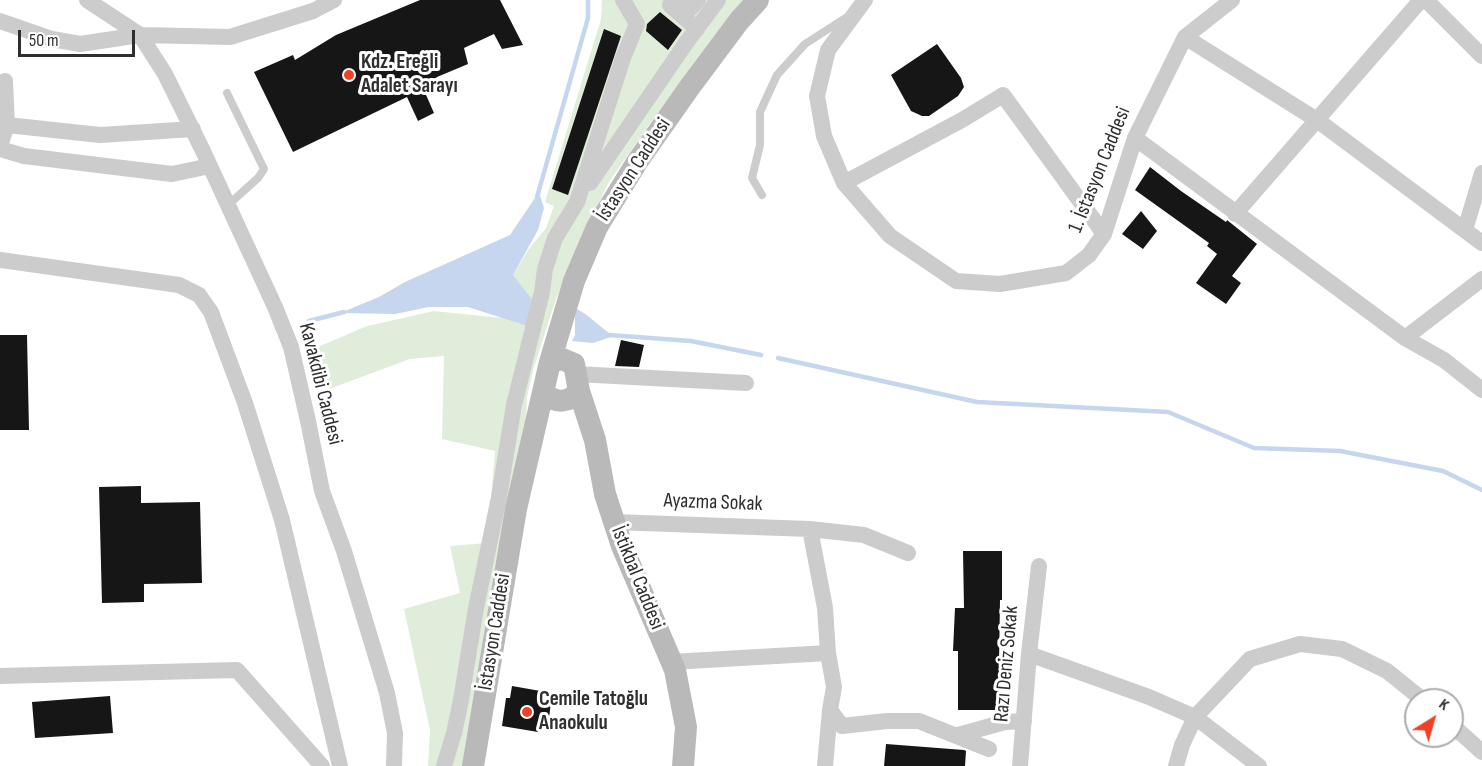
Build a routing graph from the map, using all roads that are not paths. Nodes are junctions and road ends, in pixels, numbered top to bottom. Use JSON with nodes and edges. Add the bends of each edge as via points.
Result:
{"nodes":[{"id":1,"x":89,"y":0,"type":"edge"},
{"id":2,"x":334,"y":0,"type":"edge"},
{"id":3,"x":623,"y":0,"type":"edge"},
{"id":4,"x":672,"y":0,"type":"edge"},
{"id":5,"x":678,"y":0,"type":"edge"},
{"id":6,"x":698,"y":0,"type":"edge"},
{"id":7,"x":718,"y":0,"type":"edge"},
{"id":8,"x":758,"y":0,"type":"edge"},
{"id":9,"x":1232,"y":0,"type":"edge"},
{"id":10,"x":1421,"y":0,"type":"edge"},
{"id":11,"x":1426,"y":0,"type":"edge"},
{"id":12,"x":863,"y":4,"type":"edge"},
{"id":13,"x":0,"y":21,"type":"edge"},
{"id":14,"x":697,"y":29,"type":"junction"},
{"id":15,"x":140,"y":35,"type":"junction"},
{"id":16,"x":1185,"y":37,"type":"junction"},
{"id":17,"x":1482,"y":56,"type":"edge"},
{"id":18,"x":6,"y":81,"type":"dead end"},
{"id":19,"x":227,"y":93,"type":"dead end"},
{"id":20,"x":1317,"y":120,"type":"junction"},
{"id":21,"x":7,"y":125,"type":"junction"},
{"id":22,"x":193,"y":129,"type":"junction"},
{"id":23,"x":1135,"y":138,"type":"junction"},
{"id":24,"x":0,"y":148,"type":"edge"},
{"id":25,"x":210,"y":166,"type":"junction"},
{"id":26,"x":1482,"y":173,"type":"edge"},
{"id":27,"x":844,"y":183,"type":"junction"},
{"id":28,"x":762,"y":195,"type":"dead end"},
{"id":29,"x":228,"y":205,"type":"junction"},
{"id":30,"x":572,"y":212,"type":"junction"},
{"id":31,"x":1235,"y":214,"type":"junction"},
{"id":32,"x":1465,"y":230,"type":"junction"},
{"id":33,"x":1104,"y":234,"type":"junction"},
{"id":34,"x":1482,"y":243,"type":"edge"},
{"id":35,"x":0,"y":260,"type":"edge"},
{"id":36,"x":1482,"y":279,"type":"edge"},
{"id":37,"x":562,"y":318,"type":"junction"},
{"id":38,"x":1405,"y":338,"type":"junction"},
{"id":39,"x":550,"y":362,"type":"junction"},
{"id":40,"x":577,"y":376,"type":"junction"},
{"id":41,"x":746,"y":383,"type":"dead end"},
{"id":42,"x":1482,"y":390,"type":"edge"},
{"id":43,"x":544,"y":393,"type":"junction"},
{"id":44,"x":614,"y":522,"type":"junction"},
{"id":45,"x":810,"y":529,"type":"junction"},
{"id":46,"x":908,"y":554,"type":"dead end"},
{"id":47,"x":1039,"y":566,"type":"dead end"},
{"id":48,"x":828,"y":653,"type":"junction"},
{"id":49,"x":1029,"y":654,"type":"junction"},
{"id":50,"x":671,"y":662,"type":"junction"},
{"id":51,"x":0,"y":676,"type":"edge"},
{"id":52,"x":1408,"y":688,"type":"edge"},
{"id":53,"x":830,"y":710,"type":"junction"},
{"id":54,"x":1195,"y":717,"type":"junction"},
{"id":55,"x":1024,"y":721,"type":"junction"},
{"id":56,"x":958,"y":735,"type":"junction"},
{"id":57,"x":1464,"y":736,"type":"edge"},
{"id":58,"x":989,"y":748,"type":"dead end"},
{"id":59,"x":1482,"y":752,"type":"edge"},
{"id":60,"x":322,"y":766,"type":"edge"},
{"id":61,"x":340,"y":766,"type":"edge"},
{"id":62,"x":394,"y":766,"type":"edge"},
{"id":63,"x":444,"y":766,"type":"edge"},
{"id":64,"x":473,"y":766,"type":"edge"},
{"id":65,"x":683,"y":766,"type":"edge"},
{"id":66,"x":825,"y":766,"type":"edge"},
{"id":67,"x":1020,"y":766,"type":"edge"},
{"id":68,"x":1176,"y":766,"type":"edge"},
{"id":69,"x":1259,"y":766,"type":"edge"}],
"edges":[{"from":1,"to":15,"type":"street"},
{"from":2,"to":15,"type":"street","via":[[314,11],[230,37]]},
{"from":3,"to":30,"type":"street","via":[[637,24]]},
{"from":4,"to":14,"type":"street","via":[[670,5]]},
{"from":5,"to":6,"type":"street","via":[[690,9]]},
{"from":7,"to":14,"type":"street"},
{"from":8,"to":37,"type":"main road","name":"İstasyon Caddesi","via":[[636,162],[597,227]]},
{"from":9,"to":16,"type":"street","name":"1. İstasyon Caddesi"},
{"from":10,"to":20,"type":"street"},
{"from":11,"to":17,"type":"street"},
{"from":12,"to":27,"type":"street","name":"1. İstasyon Caddesi","via":[[828,50],[817,96],[824,136]]},
{"from":12,"to":28,"type":"lane","via":[[805,44],[777,75],[760,112],[760,145],[752,178]]},
{"from":13,"to":15,"type":"street","via":[[80,44]]},
{"from":14,"to":30,"type":"street"},
{"from":15,"to":22,"type":"street","name":"Kavakdibi Caddesi"},
{"from":16,"to":20,"type":"street"},
{"from":16,"to":23,"type":"street","name":"1. İstasyon Caddesi"},
{"from":18,"to":21,"type":"street"},
{"from":19,"to":29,"type":"lane","via":[[264,169]]},
{"from":20,"to":31,"type":"street"},
{"from":20,"to":32,"type":"street"},
{"from":21,"to":22,"type":"street","via":[[100,135]]},
{"from":21,"to":24,"type":"street"},
{"from":22,"to":25,"type":"street","name":"Kavakdibi Caddesi"},
{"from":23,"to":31,"type":"street"},
{"from":23,"to":33,"type":"street","name":"1. İstasyon Caddesi"},
{"from":24,"to":25,"type":"street","via":[[24,156],[172,174]]},
{"from":25,"to":29,"type":"street","name":"Kavakdibi Caddesi"},
{"from":26,"to":32,"type":"street"},
{"from":27,"to":33,"type":"street","name":"1. İstasyon Caddesi","via":[[890,236],[956,281],[1000,284],[1066,273],[1089,255]]},
{"from":27,"to":33,"type":"street","via":[[1003,95]]},
{"from":29,"to":62,"type":"street","name":"Kavakdibi Caddesi","via":[[291,347],[322,490],[387,693],[395,733]]},
{"from":30,"to":63,"type":"street","via":[[555,238],[544,269],[543,292],[513,405],[459,711]]},
{"from":31,"to":38,"type":"street"},
{"from":32,"to":34,"type":"street"},
{"from":35,"to":61,"type":"street","via":[[180,285],[199,295],[211,312],[282,520]]},
{"from":36,"to":38,"type":"street"},
{"from":37,"to":39,"type":"main road","name":"İstasyon Caddesi"},
{"from":37,"to":40,"type":"main road","name":"İstikbal Caddesi"},
{"from":38,"to":42,"type":"street","via":[[1444,360]]},
{"from":39,"to":40,"type":"main road","via":[[562,359]]},
{"from":39,"to":43,"type":"main road","name":"İstasyon Caddesi"},
{"from":40,"to":41,"type":"street"},
{"from":40,"to":43,"type":"main road","via":[[569,400],[555,401]]},
{"from":40,"to":44,"type":"main road","name":"İstikbal Caddesi"},
{"from":43,"to":64,"type":"main road","name":"İstasyon Caddesi","via":[[516,509]]},
{"from":44,"to":45,"type":"street","name":"Ayazma Sokak"},
{"from":44,"to":50,"type":"main road","name":"İstikbal Caddesi"},
{"from":45,"to":46,"type":"street","name":"Ayazma Sokak","via":[[864,535]]},
{"from":45,"to":48,"type":"street","via":[[825,608]]},
{"from":47,"to":49,"type":"street","name":"Razı Deniz Sokak"},
{"from":48,"to":50,"type":"street"},
{"from":48,"to":53,"type":"street","via":[[834,687]]},
{"from":49,"to":54,"type":"street"},
{"from":49,"to":55,"type":"street","name":"Razı Deniz Sokak"},
{"from":50,"to":65,"type":"main road","name":"İstikbal Caddesi","via":[[686,727]]},
{"from":51,"to":60,"type":"street","via":[[237,670]]},
{"from":52,"to":54,"type":"street","via":[[1387,671],[1342,648],[1300,644],[1250,659]]},
{"from":53,"to":56,"type":"street","via":[[843,726],[919,721]]},
{"from":53,"to":66,"type":"street"},
{"from":54,"to":68,"type":"street"},
{"from":54,"to":69,"type":"street"},
{"from":55,"to":56,"type":"street"},
{"from":55,"to":67,"type":"street","name":"Razı Deniz Sokak"},
{"from":56,"to":58,"type":"street"},
{"from":57,"to":59,"type":"street"}]}
